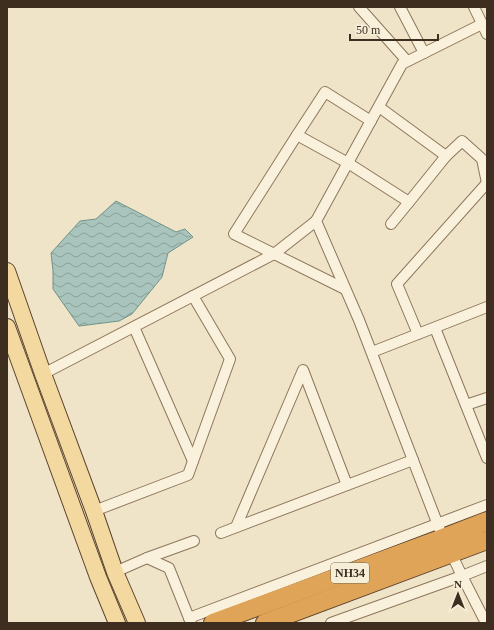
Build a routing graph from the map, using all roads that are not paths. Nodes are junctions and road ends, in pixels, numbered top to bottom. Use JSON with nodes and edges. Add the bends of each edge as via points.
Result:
{"nodes":[{"id":1,"x":359,"y":7,"type":"edge"},
{"id":2,"x":400,"y":7,"type":"edge"},
{"id":3,"x":474,"y":7,"type":"edge"},
{"id":4,"x":482,"y":24,"type":"junction"},
{"id":5,"x":487,"y":34,"type":"edge"},
{"id":6,"x":424,"y":53,"type":"junction"},
{"id":7,"x":407,"y":61,"type":"junction"},
{"id":8,"x":379,"y":107,"type":"junction"},
{"id":9,"x":371,"y":121,"type":"junction"},
{"id":10,"x":297,"y":136,"type":"junction"},
{"id":11,"x":446,"y":156,"type":"junction"},
{"id":12,"x":348,"y":163,"type":"junction"},
{"id":13,"x":487,"y":183,"type":"edge"},
{"id":14,"x":409,"y":202,"type":"junction"},
{"id":15,"x":316,"y":221,"type":"junction"},
{"id":16,"x":391,"y":224,"type":"dead end"},
{"id":17,"x":274,"y":254,"type":"junction"},
{"id":18,"x":7,"y":271,"type":"edge"},
{"id":19,"x":345,"y":289,"type":"junction"},
{"id":20,"x":193,"y":296,"type":"junction"},
{"id":21,"x":487,"y":307,"type":"edge"},
{"id":22,"x":7,"y":327,"type":"edge"},
{"id":23,"x":134,"y":327,"type":"junction"},
{"id":24,"x":435,"y":328,"type":"junction"},
{"id":25,"x":418,"y":334,"type":"junction"},
{"id":26,"x":372,"y":352,"type":"junction"},
{"id":27,"x":43,"y":374,"type":"junction"},
{"id":28,"x":487,"y":398,"type":"edge"},
{"id":29,"x":466,"y":405,"type":"junction"},
{"id":30,"x":487,"y":458,"type":"edge"},
{"id":31,"x":414,"y":460,"type":"junction"},
{"id":32,"x":193,"y":461,"type":"junction"},
{"id":33,"x":347,"y":485,"type":"junction"},
{"id":34,"x":487,"y":505,"type":"edge"},
{"id":35,"x":94,"y":511,"type":"junction"},
{"id":36,"x":487,"y":521,"type":"edge"},
{"id":37,"x":236,"y":527,"type":"junction"},
{"id":38,"x":221,"y":533,"type":"dead end"},
{"id":39,"x":444,"y":538,"type":"junction"},
{"id":40,"x":194,"y":540,"type":"dead end"},
{"id":41,"x":487,"y":540,"type":"edge"},
{"id":42,"x":147,"y":558,"type":"junction"},
{"id":43,"x":487,"y":566,"type":"edge"},
{"id":44,"x":115,"y":572,"type":"junction"},
{"id":45,"x":462,"y":576,"type":"junction"},
{"id":46,"x":190,"y":620,"type":"edge"},
{"id":47,"x":117,"y":623,"type":"edge"},
{"id":48,"x":137,"y":623,"type":"edge"},
{"id":49,"x":213,"y":623,"type":"edge"},
{"id":50,"x":265,"y":623,"type":"edge"},
{"id":51,"x":331,"y":623,"type":"edge"},
{"id":52,"x":486,"y":623,"type":"edge"}],
"edges":[{"from":1,"to":7,"type":"street"},
{"from":2,"to":6,"type":"street"},
{"from":3,"to":4,"type":"street"},
{"from":4,"to":5,"type":"street"},
{"from":4,"to":6,"type":"street"},
{"from":6,"to":7,"type":"street"},
{"from":7,"to":8,"type":"street","via":[[402,64]]},
{"from":8,"to":9,"type":"street"},
{"from":8,"to":11,"type":"street"},
{"from":9,"to":10,"type":"street","via":[[326,92]]},
{"from":9,"to":12,"type":"street"},
{"from":10,"to":12,"type":"street"},
{"from":10,"to":17,"type":"street","via":[[234,234]]},
{"from":11,"to":13,"type":"street","via":[[462,141],[482,159]]},
{"from":11,"to":14,"type":"street"},
{"from":12,"to":14,"type":"street"},
{"from":12,"to":15,"type":"street"},
{"from":13,"to":25,"type":"street","via":[[397,284]]},
{"from":14,"to":16,"type":"street"},
{"from":15,"to":17,"type":"street"},
{"from":15,"to":19,"type":"street"},
{"from":17,"to":19,"type":"street"},
{"from":17,"to":20,"type":"street"},
{"from":18,"to":27,"type":"main road"},
{"from":19,"to":26,"type":"street"},
{"from":20,"to":23,"type":"street"},
{"from":20,"to":32,"type":"street","via":[[230,359]]},
{"from":21,"to":24,"type":"street"},
{"from":22,"to":47,"type":"main road"},
{"from":23,"to":27,"type":"street"},
{"from":23,"to":32,"type":"street"},
{"from":24,"to":25,"type":"street"},
{"from":24,"to":29,"type":"street"},
{"from":25,"to":26,"type":"street"},
{"from":26,"to":31,"type":"street"},
{"from":27,"to":35,"type":"main road"},
{"from":28,"to":29,"type":"street"},
{"from":29,"to":30,"type":"street"},
{"from":31,"to":33,"type":"street"},
{"from":31,"to":39,"type":"street"},
{"from":32,"to":35,"type":"street","via":[[188,475]]},
{"from":33,"to":37,"type":"street"},
{"from":33,"to":37,"type":"street","via":[[302,370]]},
{"from":34,"to":39,"type":"street"},
{"from":35,"to":44,"type":"main road"},
{"from":36,"to":39,"type":"highway","number":"NH34"},
{"from":37,"to":38,"type":"street"},
{"from":39,"to":41,"type":"highway","number":"NH34"},
{"from":39,"to":45,"type":"street"},
{"from":39,"to":46,"type":"street"},
{"from":39,"to":49,"type":"highway","number":"NH34"},
{"from":39,"to":50,"type":"highway","number":"NH34"},
{"from":40,"to":42,"type":"street"},
{"from":42,"to":44,"type":"street"},
{"from":42,"to":46,"type":"street","via":[[169,568]]},
{"from":43,"to":45,"type":"street"},
{"from":44,"to":48,"type":"main road"},
{"from":45,"to":51,"type":"street"},
{"from":45,"to":52,"type":"street"}]}
